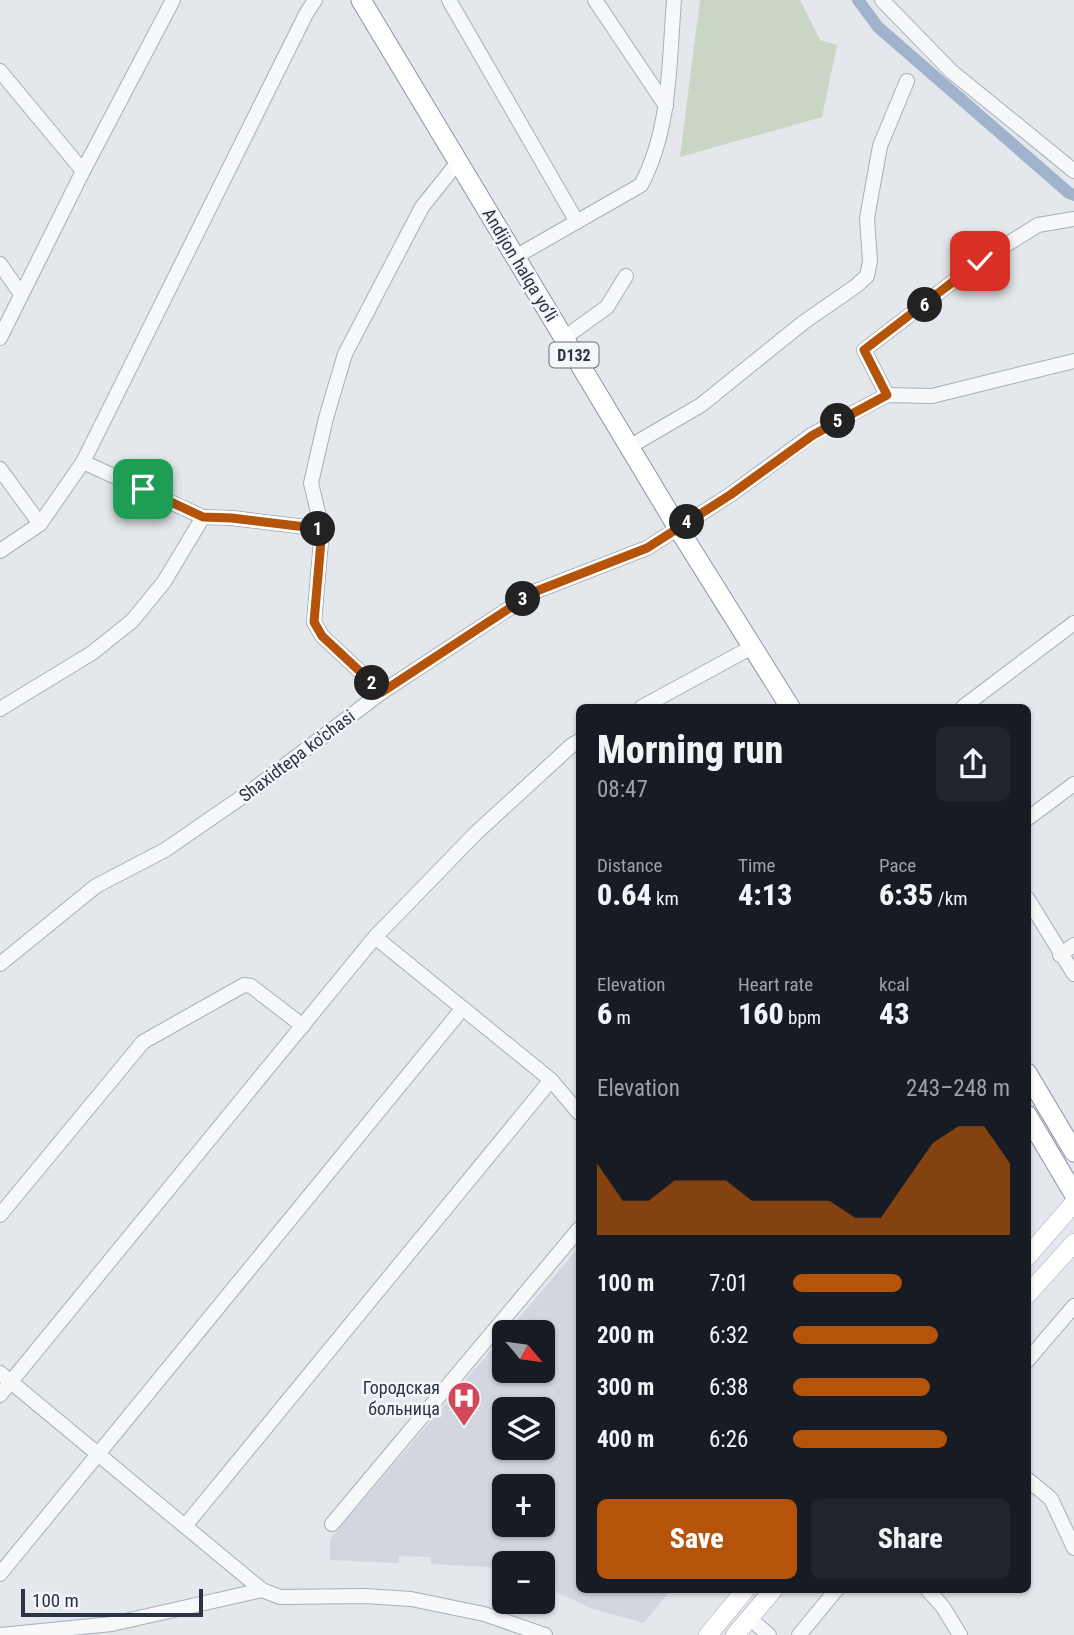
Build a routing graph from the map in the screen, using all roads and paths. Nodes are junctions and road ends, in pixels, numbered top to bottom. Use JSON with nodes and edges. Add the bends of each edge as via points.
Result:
{"nodes":[{"id":1,"x":173,"y":0,"type":"edge"},
{"id":2,"x":315,"y":0,"type":"edge"},
{"id":3,"x":361,"y":0,"type":"edge"},
{"id":4,"x":449,"y":0,"type":"edge"},
{"id":5,"x":594,"y":0,"type":"edge"},
{"id":6,"x":674,"y":0,"type":"edge"},
{"id":7,"x":881,"y":0,"type":"edge"},
{"id":8,"x":0,"y":71,"type":"edge"},
{"id":9,"x":906,"y":81,"type":"dead end"},
{"id":10,"x":666,"y":106,"type":"junction"},
{"id":11,"x":458,"y":162,"type":"junction"},
{"id":12,"x":83,"y":171,"type":"junction"},
{"id":13,"x":1074,"y":171,"type":"edge"},
{"id":14,"x":1074,"y":219,"type":"edge"},
{"id":15,"x":577,"y":222,"type":"junction"},
{"id":16,"x":515,"y":257,"type":"junction"},
{"id":17,"x":0,"y":264,"type":"edge"},
{"id":18,"x":626,"y":276,"type":"dead end"},
{"id":19,"x":21,"y":294,"type":"junction"},
{"id":20,"x":0,"y":338,"type":"edge"},
{"id":21,"x":564,"y":338,"type":"junction"},
{"id":22,"x":1074,"y":361,"type":"edge"},
{"id":23,"x":887,"y":395,"type":"junction"},
{"id":24,"x":629,"y":447,"type":"junction"},
{"id":25,"x":83,"y":462,"type":"junction"},
{"id":26,"x":0,"y":469,"type":"edge"},
{"id":27,"x":203,"y":517,"type":"junction"},
{"id":28,"x":40,"y":524,"type":"junction"},
{"id":29,"x":678,"y":528,"type":"junction"},
{"id":30,"x":322,"y":529,"type":"junction"},
{"id":31,"x":0,"y":551,"type":"edge"},
{"id":32,"x":1074,"y":623,"type":"edge"},
{"id":33,"x":752,"y":647,"type":"junction"},
{"id":34,"x":382,"y":692,"type":"junction"},
{"id":35,"x":648,"y":704,"type":"edge"},
{"id":36,"x":788,"y":704,"type":"edge"},
{"id":37,"x":967,"y":704,"type":"edge"},
{"id":38,"x":0,"y":709,"type":"edge"},
{"id":39,"x":576,"y":743,"type":"edge"},
{"id":40,"x":1074,"y":784,"type":"edge"},
{"id":41,"x":1031,"y":816,"type":"edge"},
{"id":42,"x":1031,"y":905,"type":"edge"},
{"id":43,"x":375,"y":937,"type":"junction"},
{"id":44,"x":1074,"y":945,"type":"edge"},
{"id":45,"x":1060,"y":955,"type":"junction"},
{"id":46,"x":0,"y":964,"type":"edge"},
{"id":47,"x":1074,"y":974,"type":"edge"},
{"id":48,"x":463,"y":1007,"type":"junction"},
{"id":49,"x":303,"y":1027,"type":"junction"},
{"id":50,"x":551,"y":1080,"type":"junction"},
{"id":51,"x":1031,"y":1080,"type":"edge"},
{"id":52,"x":576,"y":1109,"type":"edge"},
{"id":53,"x":1031,"y":1122,"type":"edge"},
{"id":54,"x":1074,"y":1152,"type":"edge"},
{"id":55,"x":1074,"y":1194,"type":"edge"},
{"id":56,"x":1074,"y":1203,"type":"edge"},
{"id":57,"x":0,"y":1215,"type":"edge"},
{"id":58,"x":576,"y":1233,"type":"edge"},
{"id":59,"x":1074,"y":1243,"type":"edge"},
{"id":60,"x":1031,"y":1252,"type":"edge"},
{"id":61,"x":1031,"y":1291,"type":"edge"},
{"id":62,"x":1074,"y":1306,"type":"edge"},
{"id":63,"x":1031,"y":1356,"type":"edge"},
{"id":64,"x":6,"y":1377,"type":"edge"},
{"id":65,"x":0,"y":1395,"type":"edge"},
{"id":66,"x":98,"y":1454,"type":"junction"},
{"id":67,"x":1031,"y":1482,"type":"edge"},
{"id":68,"x":332,"y":1524,"type":"dead end"},
{"id":69,"x":185,"y":1526,"type":"junction"},
{"id":70,"x":1074,"y":1548,"type":"edge"},
{"id":71,"x":0,"y":1574,"type":"edge"},
{"id":72,"x":262,"y":1590,"type":"junction"},
{"id":73,"x":743,"y":1593,"type":"edge"},
{"id":74,"x":771,"y":1593,"type":"edge"},
{"id":75,"x":834,"y":1593,"type":"edge"},
{"id":76,"x":931,"y":1593,"type":"edge"},
{"id":77,"x":749,"y":1618,"type":"junction"},
{"id":78,"x":0,"y":1635,"type":"edge"},
{"id":79,"x":545,"y":1635,"type":"edge"},
{"id":80,"x":708,"y":1635,"type":"edge"},
{"id":81,"x":735,"y":1635,"type":"edge"},
{"id":82,"x":769,"y":1635,"type":"edge"},
{"id":83,"x":799,"y":1635,"type":"edge"},
{"id":84,"x":960,"y":1635,"type":"edge"}],
"edges":[{"from":1,"to":12,"type":"street"},
{"from":2,"to":25,"type":"street"},
{"from":3,"to":11,"type":"highway","name":"Andijon halqa yo‘li","number":"D132"},
{"from":4,"to":15,"type":"street"},
{"from":5,"to":10,"type":"street"},
{"from":6,"to":10,"type":"street"},
{"from":7,"to":13,"type":"street","via":[[951,71]]},
{"from":8,"to":12,"type":"street"},
{"from":9,"to":24,"type":"street","via":[[880,146],[867,218],[867,276],[701,404]]},
{"from":10,"to":15,"type":"street","via":[[641,185]]},
{"from":11,"to":16,"type":"highway","name":"Andijon halqa yo‘li","number":"D132"},
{"from":11,"to":30,"type":"street","via":[[422,207],[345,354],[311,483]]},
{"from":12,"to":19,"type":"street"},
{"from":14,"to":23,"type":"street","via":[[1038,225],[991,254],[864,350]]},
{"from":15,"to":16,"type":"street"},
{"from":16,"to":21,"type":"highway","name":"Andijon halqa yo‘li","number":"D132"},
{"from":17,"to":19,"type":"street"},
{"from":18,"to":21,"type":"street","via":[[607,307]]},
{"from":19,"to":20,"type":"street"},
{"from":21,"to":24,"type":"highway","name":"Andijon halqa yo‘li","number":"D132"},
{"from":22,"to":23,"type":"street","via":[[932,396]]},
{"from":23,"to":29,"type":"street","name":"Shaxidtepa ko'chasi","via":[[813,435]]},
{"from":24,"to":29,"type":"highway","name":"Andijon halqa yo‘li","number":"D132"},
{"from":25,"to":27,"type":"street"},
{"from":25,"to":28,"type":"street"},
{"from":26,"to":28,"type":"street"},
{"from":27,"to":30,"type":"street"},
{"from":27,"to":38,"type":"street","via":[[164,582],[132,621],[92,653]]},
{"from":28,"to":31,"type":"street"},
{"from":29,"to":33,"type":"highway","name":"Andijon halqa yo‘li","number":"D132"},
{"from":29,"to":34,"type":"street","name":"Shaxidtepa ko'chasi","via":[[647,548],[534,592]]},
{"from":30,"to":34,"type":"street","via":[[314,622],[322,636]]},
{"from":32,"to":37,"type":"street"},
{"from":33,"to":35,"type":"street"},
{"from":33,"to":36,"type":"highway","name":"Andijon halqa yo‘li","number":"D132"},
{"from":34,"to":46,"type":"street","name":"Shaxidtepa ko'chasi","via":[[165,850],[96,886]]},
{"from":39,"to":43,"type":"street","via":[[476,833]]},
{"from":40,"to":41,"type":"street"},
{"from":42,"to":45,"type":"street"},
{"from":43,"to":48,"type":"street"},
{"from":43,"to":49,"type":"street"},
{"from":44,"to":45,"type":"street"},
{"from":45,"to":47,"type":"street"},
{"from":48,"to":50,"type":"street"},
{"from":48,"to":66,"type":"street"},
{"from":49,"to":57,"type":"street","via":[[244,985],[143,1042]]},
{"from":49,"to":64,"type":"street"},
{"from":50,"to":52,"type":"street"},
{"from":50,"to":69,"type":"street"},
{"from":51,"to":54,"type":"highway"},
{"from":53,"to":55,"type":"highway"},
{"from":56,"to":60,"type":"main road"},
{"from":58,"to":68,"type":"street"},
{"from":59,"to":61,"type":"main road"},
{"from":62,"to":63,"type":"street"},
{"from":64,"to":65,"type":"street"},
{"from":64,"to":66,"type":"street"},
{"from":66,"to":69,"type":"street"},
{"from":66,"to":71,"type":"street"},
{"from":67,"to":70,"type":"street","via":[[1051,1500]]},
{"from":69,"to":72,"type":"street"},
{"from":72,"to":78,"type":"street","via":[[111,1624]]},
{"from":72,"to":79,"type":"street","via":[[280,1597],[411,1599],[484,1614]]},
{"from":73,"to":80,"type":"main road"},
{"from":74,"to":77,"type":"main road"},
{"from":75,"to":83,"type":"street"},
{"from":76,"to":84,"type":"street"},
{"from":77,"to":81,"type":"main road"},
{"from":77,"to":82,"type":"street"}]}
